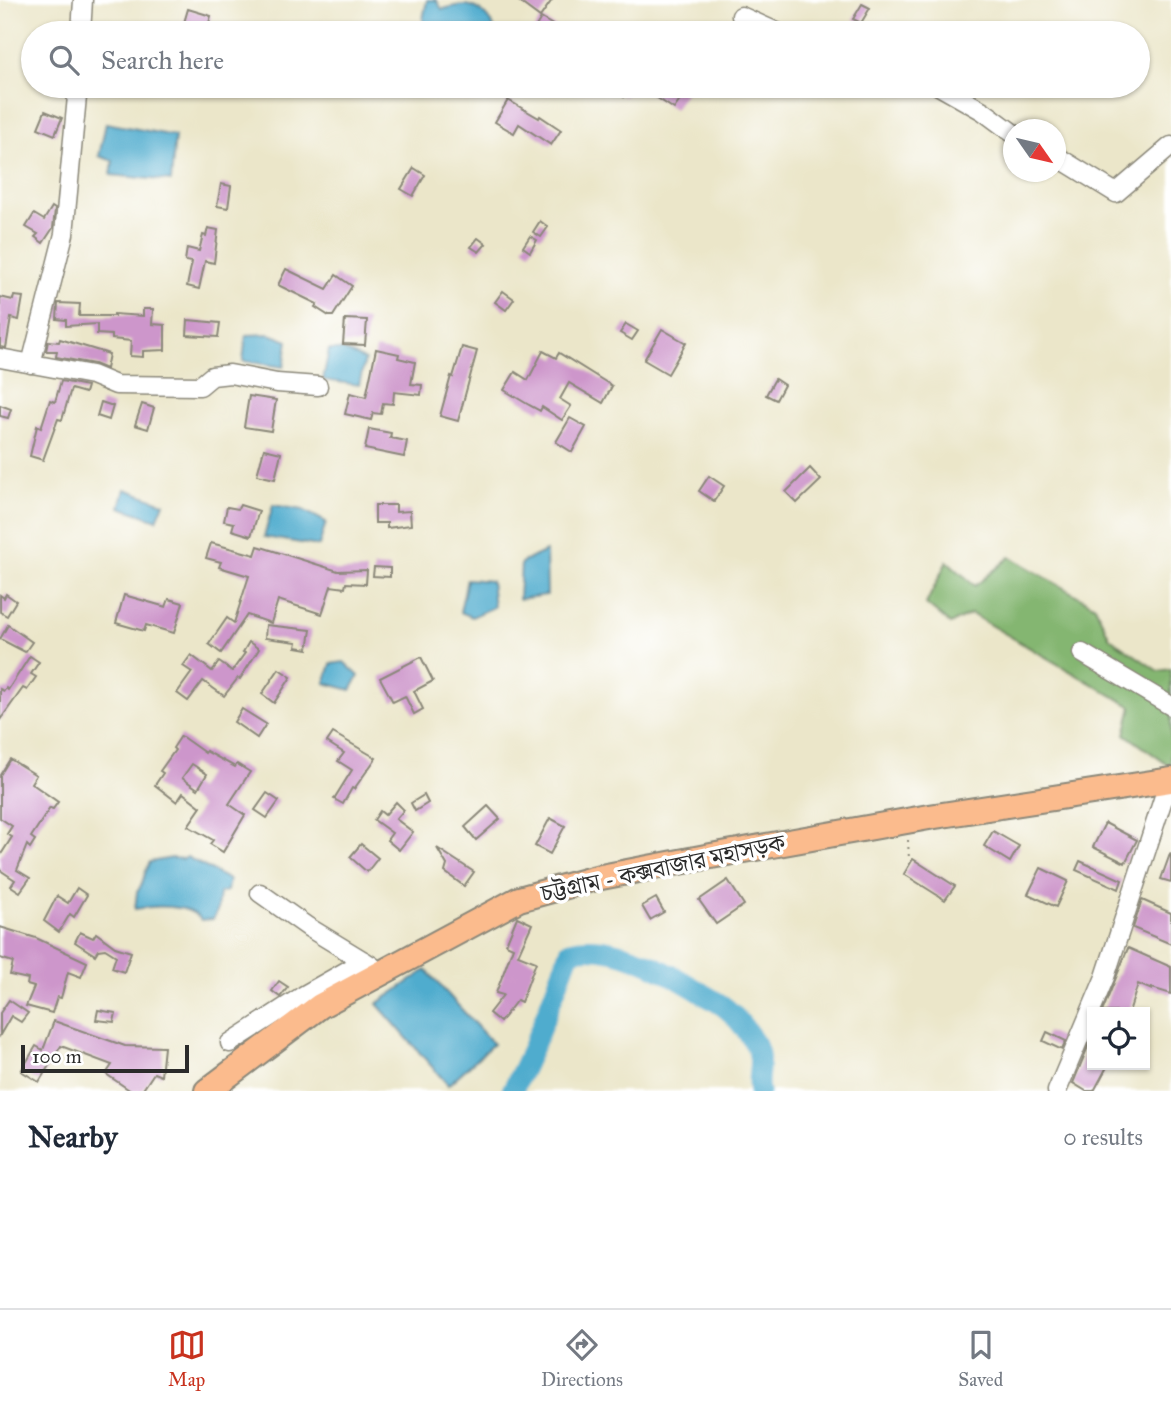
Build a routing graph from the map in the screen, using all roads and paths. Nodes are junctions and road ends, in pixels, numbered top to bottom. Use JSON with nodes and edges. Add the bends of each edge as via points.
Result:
{"nodes":[{"id":1,"x":83,"y":0,"type":"edge"},
{"id":2,"x":741,"y":16,"type":"dead end"},
{"id":3,"x":82,"y":21,"type":"edge"},
{"id":4,"x":752,"y":21,"type":"edge"},
{"id":5,"x":77,"y":98,"type":"edge"},
{"id":6,"x":960,"y":98,"type":"edge"},
{"id":7,"x":1003,"y":126,"type":"edge"},
{"id":8,"x":1171,"y":146,"type":"edge"},
{"id":9,"x":1066,"y":163,"type":"edge"},
{"id":10,"x":0,"y":358,"type":"edge"},
{"id":11,"x":31,"y":364,"type":"junction"},
{"id":12,"x":318,"y":386,"type":"dead end"},
{"id":13,"x":1083,"y":653,"type":"dead end"},
{"id":14,"x":1171,"y":706,"type":"edge"},
{"id":15,"x":1170,"y":780,"type":"edge"},
{"id":16,"x":907,"y":821,"type":"junction"},
{"id":17,"x":909,"y":860,"type":"dead end"},
{"id":18,"x":260,"y":893,"type":"dead end"},
{"id":19,"x":374,"y":967,"type":"junction"},
{"id":20,"x":230,"y":1043,"type":"dead end"},
{"id":21,"x":207,"y":1091,"type":"edge"},
{"id":22,"x":1057,"y":1091,"type":"edge"}],
"edges":[{"from":1,"to":3,"type":"street"},
{"from":2,"to":4,"type":"street"},
{"from":5,"to":11,"type":"street","via":[[64,234]]},
{"from":6,"to":7,"type":"street"},
{"from":8,"to":9,"type":"street","via":[[1116,193]]},
{"from":10,"to":11,"type":"street"},
{"from":11,"to":12,"type":"street","via":[[92,375],[116,386],[200,386],[212,376],[230,374]]},
{"from":13,"to":14,"type":"street"},
{"from":15,"to":16,"type":"highway","name":"চট্টগ্রাম - কক্সবাজার মহাসড়ক"},
{"from":15,"to":22,"type":"street","via":[[1105,977]]},
{"from":16,"to":17,"type":"path"},
{"from":16,"to":19,"type":"highway","name":"চট্টগ্রাম - কক্সবাজার মহাসড়ক","via":[[596,877],[519,899]]},
{"from":18,"to":19,"type":"street"},
{"from":19,"to":20,"type":"street","via":[[304,995]]},
{"from":19,"to":21,"type":"highway","name":"চট্টগ্রাম - কক্সবাজার মহাসড়ক"}]}
